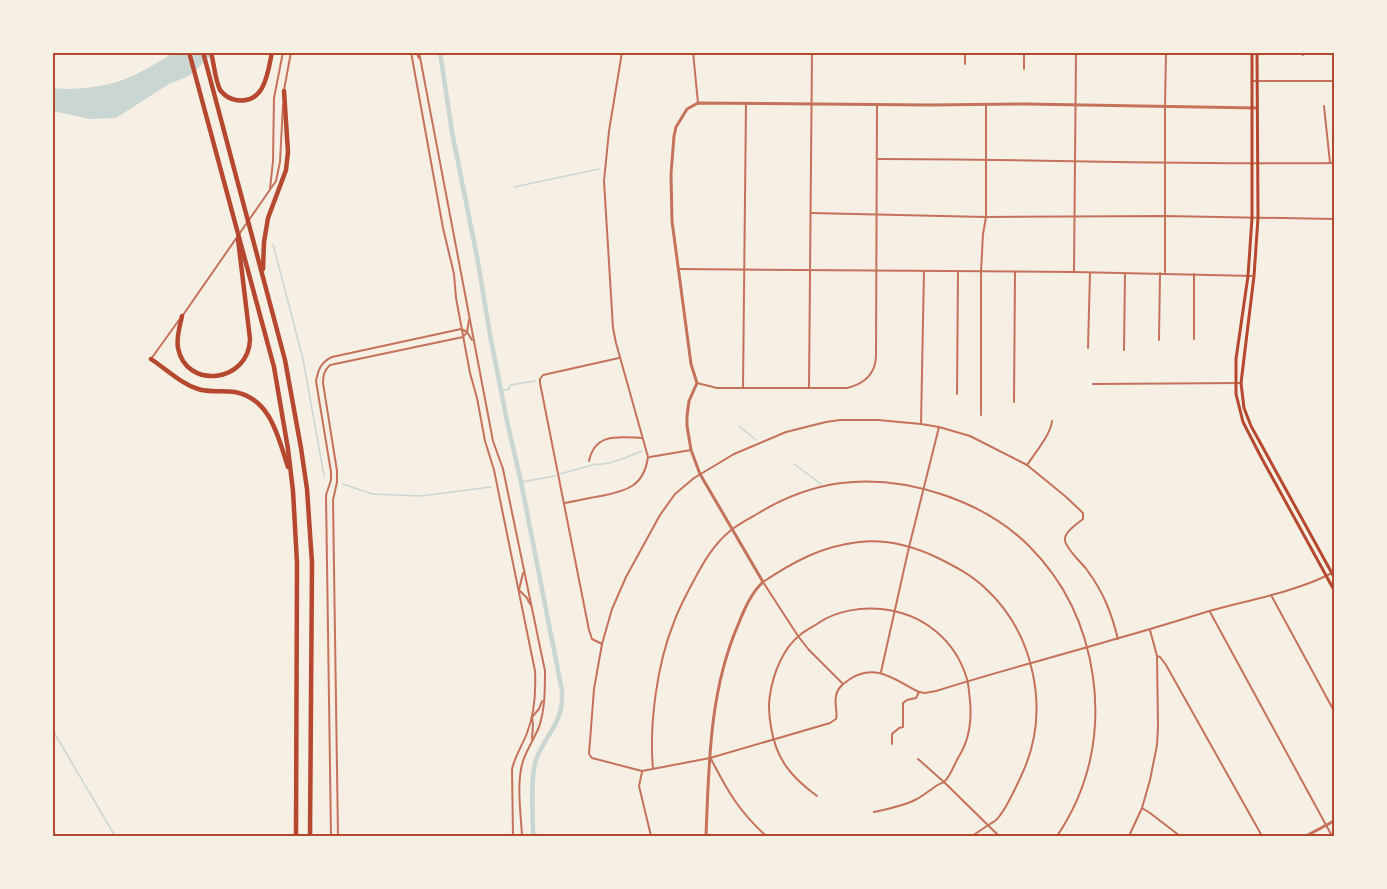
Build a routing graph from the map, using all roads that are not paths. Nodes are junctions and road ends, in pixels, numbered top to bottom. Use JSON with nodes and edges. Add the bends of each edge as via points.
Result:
{"nodes":[{"id":1,"x":189,"y":52,"type":"edge"},
{"id":2,"x":203,"y":52,"type":"edge"},
{"id":3,"x":211,"y":52,"type":"edge"},
{"id":4,"x":272,"y":52,"type":"edge"},
{"id":5,"x":283,"y":52,"type":"edge"},
{"id":6,"x":291,"y":52,"type":"edge"},
{"id":7,"x":411,"y":52,"type":"edge"},
{"id":8,"x":417,"y":52,"type":"edge"},
{"id":9,"x":622,"y":52,"type":"edge"},
{"id":10,"x":693,"y":52,"type":"edge"},
{"id":11,"x":812,"y":52,"type":"edge"},
{"id":12,"x":965,"y":52,"type":"edge"},
{"id":13,"x":1024,"y":52,"type":"edge"},
{"id":14,"x":1076,"y":52,"type":"edge"},
{"id":15,"x":1166,"y":52,"type":"edge"},
{"id":16,"x":1252,"y":52,"type":"edge"},
{"id":17,"x":1257,"y":52,"type":"edge"},
{"id":18,"x":965,"y":63,"type":"dead end"},
{"id":19,"x":1024,"y":69,"type":"dead end"},
{"id":20,"x":1252,"y":81,"type":"junction"},
{"id":21,"x":1258,"y":81,"type":"junction"},
{"id":22,"x":1335,"y":81,"type":"edge"},
{"id":23,"x":284,"y":91,"type":"junction"},
{"id":24,"x":698,"y":103,"type":"junction"},
{"id":25,"x":746,"y":104,"type":"junction"},
{"id":26,"x":811,"y":104,"type":"junction"},
{"id":27,"x":986,"y":104,"type":"junction"},
{"id":28,"x":877,"y":105,"type":"junction"},
{"id":29,"x":1075,"y":105,"type":"junction"},
{"id":30,"x":1165,"y":106,"type":"junction"},
{"id":31,"x":1324,"y":106,"type":"dead end"},
{"id":32,"x":1252,"y":108,"type":"junction"},
{"id":33,"x":1257,"y":108,"type":"junction"},
{"id":34,"x":877,"y":159,"type":"junction"},
{"id":35,"x":986,"y":159,"type":"junction"},
{"id":36,"x":1074,"y":161,"type":"junction"},
{"id":37,"x":1165,"y":162,"type":"junction"},
{"id":38,"x":1332,"y":163,"type":"edge"},
{"id":39,"x":1251,"y":164,"type":"junction"},
{"id":40,"x":1257,"y":164,"type":"junction"},
{"id":41,"x":269,"y":191,"type":"junction"},
{"id":42,"x":811,"y":213,"type":"junction"},
{"id":43,"x":876,"y":214,"type":"junction"},
{"id":44,"x":1165,"y":216,"type":"junction"},
{"id":45,"x":986,"y":217,"type":"junction"},
{"id":46,"x":1074,"y":217,"type":"junction"},
{"id":47,"x":1252,"y":218,"type":"junction"},
{"id":48,"x":1258,"y":219,"type":"junction"},
{"id":49,"x":1335,"y":219,"type":"edge"},
{"id":50,"x":235,"y":221,"type":"junction"},
{"id":51,"x":678,"y":269,"type":"junction"},
{"id":52,"x":744,"y":270,"type":"junction"},
{"id":53,"x":810,"y":270,"type":"junction"},
{"id":54,"x":875,"y":271,"type":"junction"},
{"id":55,"x":924,"y":271,"type":"junction"},
{"id":56,"x":958,"y":272,"type":"junction"},
{"id":57,"x":981,"y":272,"type":"junction"},
{"id":58,"x":1015,"y":272,"type":"junction"},
{"id":59,"x":1074,"y":272,"type":"junction"},
{"id":60,"x":1090,"y":273,"type":"junction"},
{"id":61,"x":1125,"y":273,"type":"junction"},
{"id":62,"x":1160,"y":273,"type":"junction"},
{"id":63,"x":1165,"y":273,"type":"junction"},
{"id":64,"x":1194,"y":274,"type":"junction"},
{"id":65,"x":1248,"y":276,"type":"junction"},
{"id":66,"x":1254,"y":276,"type":"junction"},
{"id":67,"x":264,"y":278,"type":"junction"},
{"id":68,"x":182,"y":316,"type":"junction"},
{"id":69,"x":469,"y":316,"type":"junction"},
{"id":70,"x":461,"y":329,"type":"junction"},
{"id":71,"x":467,"y":332,"type":"junction"},
{"id":72,"x":463,"y":337,"type":"junction"},
{"id":73,"x":1194,"y":339,"type":"dead end"},
{"id":74,"x":1159,"y":340,"type":"dead end"},
{"id":75,"x":475,"y":346,"type":"junction"},
{"id":76,"x":1089,"y":348,"type":"dead end"},
{"id":77,"x":1124,"y":350,"type":"dead end"},
{"id":78,"x":619,"y":358,"type":"junction"},
{"id":79,"x":151,"y":359,"type":"joint"},
{"id":80,"x":697,"y":382,"type":"junction"},
{"id":81,"x":1235,"y":383,"type":"junction"},
{"id":82,"x":1241,"y":383,"type":"junction"},
{"id":83,"x":1093,"y":384,"type":"dead end"},
{"id":84,"x":743,"y":388,"type":"junction"},
{"id":85,"x":809,"y":388,"type":"junction"},
{"id":86,"x":957,"y":394,"type":"dead end"},
{"id":87,"x":1014,"y":402,"type":"dead end"},
{"id":88,"x":981,"y":415,"type":"dead end"},
{"id":89,"x":1052,"y":421,"type":"dead end"},
{"id":90,"x":921,"y":424,"type":"junction"},
{"id":91,"x":939,"y":427,"type":"junction"},
{"id":92,"x":642,"y":438,"type":"junction"},
{"id":93,"x":691,"y":450,"type":"junction"},
{"id":94,"x":648,"y":457,"type":"junction"},
{"id":95,"x":589,"y":461,"type":"dead end"},
{"id":96,"x":1027,"y":465,"type":"junction"},
{"id":97,"x":700,"y":474,"type":"junction"},
{"id":98,"x":291,"y":478,"type":"junction"},
{"id":99,"x":924,"y":489,"type":"junction"},
{"id":100,"x":564,"y":503,"type":"junction"},
{"id":101,"x":732,"y":529,"type":"junction"},
{"id":102,"x":909,"y":547,"type":"junction"},
{"id":103,"x":523,"y":568,"type":"junction"},
{"id":104,"x":1332,"y":573,"type":"junction"},
{"id":105,"x":1326,"y":576,"type":"junction"},
{"id":106,"x":1335,"y":577,"type":"edge"},
{"id":107,"x":763,"y":582,"type":"junction"},
{"id":108,"x":519,"y":590,"type":"junction"},
{"id":109,"x":1335,"y":590,"type":"edge"},
{"id":110,"x":1271,"y":595,"type":"junction"},
{"id":111,"x":532,"y":609,"type":"junction"},
{"id":112,"x":896,"y":610,"type":"junction"},
{"id":113,"x":1210,"y":611,"type":"junction"},
{"id":114,"x":1150,"y":630,"type":"junction"},
{"id":115,"x":798,"y":636,"type":"junction"},
{"id":116,"x":1118,"y":639,"type":"junction"},
{"id":117,"x":602,"y":644,"type":"junction"},
{"id":118,"x":1088,"y":647,"type":"junction"},
{"id":119,"x":1157,"y":656,"type":"junction"},
{"id":120,"x":1031,"y":662,"type":"junction"},
{"id":121,"x":881,"y":672,"type":"junction"},
{"id":122,"x":968,"y":681,"type":"junction"},
{"id":123,"x":843,"y":683,"type":"junction"},
{"id":124,"x":919,"y":692,"type":"junction"},
{"id":125,"x":544,"y":695,"type":"junction"},
{"id":126,"x":1335,"y":711,"type":"edge"},
{"id":127,"x":532,"y":717,"type":"junction"},
{"id":128,"x":773,"y":740,"type":"junction"},
{"id":129,"x":892,"y":744,"type":"dead end"},
{"id":130,"x":530,"y":746,"type":"junction"},
{"id":131,"x":710,"y":758,"type":"junction"},
{"id":132,"x":918,"y":759,"type":"dead end"},
{"id":133,"x":653,"y":769,"type":"junction"},
{"id":134,"x":642,"y":771,"type":"junction"},
{"id":135,"x":944,"y":782,"type":"junction"},
{"id":136,"x":817,"y":796,"type":"dead end"},
{"id":137,"x":1142,"y":808,"type":"junction"},
{"id":138,"x":874,"y":812,"type":"dead end"},
{"id":139,"x":1335,"y":821,"type":"edge"},
{"id":140,"x":988,"y":825,"type":"junction"},
{"id":141,"x":1326,"y":826,"type":"junction"},
{"id":142,"x":995,"y":835,"type":"edge"},
{"id":143,"x":296,"y":837,"type":"edge"},
{"id":144,"x":310,"y":837,"type":"edge"},
{"id":145,"x":331,"y":837,"type":"edge"},
{"id":146,"x":338,"y":837,"type":"edge"},
{"id":147,"x":514,"y":837,"type":"edge"},
{"id":148,"x":522,"y":837,"type":"edge"},
{"id":149,"x":651,"y":837,"type":"edge"},
{"id":150,"x":706,"y":837,"type":"edge"},
{"id":151,"x":766,"y":837,"type":"edge"},
{"id":152,"x":972,"y":837,"type":"edge"},
{"id":153,"x":999,"y":837,"type":"edge"},
{"id":154,"x":1057,"y":837,"type":"edge"},
{"id":155,"x":1129,"y":837,"type":"edge"},
{"id":156,"x":1180,"y":837,"type":"edge"},
{"id":157,"x":1262,"y":837,"type":"edge"},
{"id":158,"x":1306,"y":837,"type":"edge"},
{"id":159,"x":1332,"y":837,"type":"edge"}],
"edges":[{"from":1,"to":50,"type":"highway"},
{"from":2,"to":67,"type":"highway"},
{"from":3,"to":4,"type":"highway","via":[[219,87],[236,100],[257,94],[264,85]]},
{"from":5,"to":41,"type":"street","via":[[274,98]]},
{"from":6,"to":23,"type":"street"},
{"from":7,"to":70,"type":"street"},
{"from":8,"to":69,"type":"street"},
{"from":9,"to":78,"type":"street","via":[[604,180],[613,328]]},
{"from":10,"to":24,"type":"street"},
{"from":11,"to":26,"type":"street"},
{"from":12,"to":18,"type":"street"},
{"from":13,"to":19,"type":"street"},
{"from":14,"to":29,"type":"street"},
{"from":15,"to":30,"type":"street"},
{"from":16,"to":20,"type":"main road"},
{"from":17,"to":21,"type":"main road"},
{"from":20,"to":21,"type":"street"},
{"from":20,"to":32,"type":"main road"},
{"from":21,"to":22,"type":"street"},
{"from":21,"to":33,"type":"main road"},
{"from":23,"to":41,"type":"street","via":[[279,171]]},
{"from":23,"to":67,"type":"highway","via":[[288,152],[266,230]]},
{"from":24,"to":25,"type":"street"},
{"from":24,"to":51,"type":"street","via":[[680,118],[674,136],[670,195]]},
{"from":25,"to":26,"type":"street"},
{"from":25,"to":52,"type":"street"},
{"from":26,"to":28,"type":"street"},
{"from":26,"to":42,"type":"street"},
{"from":27,"to":28,"type":"street"},
{"from":27,"to":29,"type":"street"},
{"from":27,"to":35,"type":"street"},
{"from":28,"to":34,"type":"street"},
{"from":29,"to":30,"type":"street"},
{"from":29,"to":36,"type":"street"},
{"from":30,"to":32,"type":"street"},
{"from":30,"to":37,"type":"street"},
{"from":31,"to":38,"type":"street"},
{"from":32,"to":33,"type":"street"},
{"from":32,"to":39,"type":"main road"},
{"from":33,"to":40,"type":"main road"},
{"from":34,"to":35,"type":"street"},
{"from":34,"to":43,"type":"street"},
{"from":35,"to":36,"type":"street"},
{"from":35,"to":45,"type":"street"},
{"from":36,"to":37,"type":"street"},
{"from":36,"to":46,"type":"street"},
{"from":37,"to":39,"type":"street"},
{"from":37,"to":44,"type":"street"},
{"from":38,"to":40,"type":"street"},
{"from":39,"to":40,"type":"street"},
{"from":39,"to":47,"type":"main road"},
{"from":40,"to":48,"type":"main road"},
{"from":41,"to":68,"type":"street"},
{"from":42,"to":43,"type":"street"},
{"from":42,"to":53,"type":"street"},
{"from":43,"to":45,"type":"street"},
{"from":43,"to":54,"type":"street"},
{"from":44,"to":46,"type":"street"},
{"from":44,"to":47,"type":"street"},
{"from":44,"to":63,"type":"street"},
{"from":45,"to":46,"type":"street"},
{"from":45,"to":57,"type":"street"},
{"from":46,"to":59,"type":"street"},
{"from":47,"to":48,"type":"street"},
{"from":47,"to":65,"type":"main road"},
{"from":48,"to":49,"type":"street"},
{"from":48,"to":66,"type":"main road"},
{"from":50,"to":68,"type":"highway","via":[[250,339],[244,360],[222,376],[193,370],[182,359],[178,347]]},
{"from":50,"to":98,"type":"highway","via":[[274,367]]},
{"from":51,"to":52,"type":"street"},
{"from":51,"to":80,"type":"street"},
{"from":52,"to":53,"type":"street"},
{"from":52,"to":84,"type":"street"},
{"from":53,"to":54,"type":"street"},
{"from":53,"to":85,"type":"street"},
{"from":54,"to":55,"type":"street"},
{"from":54,"to":85,"type":"street","via":[[874,369],[853,387]]},
{"from":55,"to":56,"type":"street"},
{"from":55,"to":90,"type":"street"},
{"from":56,"to":57,"type":"street"},
{"from":56,"to":86,"type":"street"},
{"from":57,"to":58,"type":"street"},
{"from":57,"to":88,"type":"street"},
{"from":58,"to":59,"type":"street"},
{"from":58,"to":87,"type":"street"},
{"from":59,"to":60,"type":"street"},
{"from":60,"to":61,"type":"street"},
{"from":60,"to":76,"type":"street"},
{"from":61,"to":62,"type":"street"},
{"from":61,"to":77,"type":"street"},
{"from":62,"to":63,"type":"street"},
{"from":62,"to":74,"type":"street"},
{"from":63,"to":64,"type":"street"},
{"from":64,"to":65,"type":"street"},
{"from":64,"to":73,"type":"street"},
{"from":65,"to":66,"type":"street"},
{"from":65,"to":81,"type":"main road"},
{"from":66,"to":82,"type":"main road"},
{"from":67,"to":144,"type":"highway","via":[[288,372],[307,489],[312,563]]},
{"from":68,"to":79,"type":"street"},
{"from":69,"to":71,"type":"street"},
{"from":69,"to":75,"type":"street"},
{"from":70,"to":71,"type":"street"},
{"from":70,"to":72,"type":"street"},
{"from":70,"to":145,"type":"street","via":[[332,357],[326,359],[318,372],[316,381],[331,472],[326,495]]},
{"from":71,"to":72,"type":"street"},
{"from":71,"to":75,"type":"street"},
{"from":72,"to":108,"type":"street"},
{"from":72,"to":146,"type":"street","via":[[330,365],[323,375],[337,471],[333,500]]},
{"from":75,"to":103,"type":"street"},
{"from":78,"to":92,"type":"street"},
{"from":78,"to":100,"type":"street","via":[[543,375],[540,379]]},
{"from":79,"to":98,"type":"highway","via":[[195,388],[236,392],[254,400],[272,421]]},
{"from":80,"to":84,"type":"street","via":[[717,388]]},
{"from":80,"to":93,"type":"street","via":[[687,416]]},
{"from":81,"to":82,"type":"street"},
{"from":81,"to":83,"type":"street"},
{"from":81,"to":105,"type":"main road","via":[[1244,422]]},
{"from":82,"to":104,"type":"main road","via":[[1251,426]]},
{"from":84,"to":85,"type":"street"},
{"from":89,"to":96,"type":"street"},
{"from":90,"to":91,"type":"street"},
{"from":90,"to":97,"type":"street","via":[[840,420],[810,425],[764,440]]},
{"from":91,"to":96,"type":"street","via":[[970,436]]},
{"from":91,"to":99,"type":"street"},
{"from":92,"to":94,"type":"street"},
{"from":92,"to":95,"type":"street","via":[[604,440],[594,447]]},
{"from":93,"to":94,"type":"street"},
{"from":93,"to":97,"type":"street"},
{"from":94,"to":100,"type":"street","via":[[640,480],[630,488]]},
{"from":96,"to":116,"type":"street","via":[[1083,513],[1083,519],[1066,534],[1065,544],[1104,597]]},
{"from":97,"to":101,"type":"street"},
{"from":97,"to":117,"type":"street","via":[[675,494],[660,515],[618,594]]},
{"from":98,"to":143,"type":"highway","via":[[297,563]]},
{"from":99,"to":101,"type":"street","via":[[875,482],[824,486],[778,501]]},
{"from":99,"to":102,"type":"street"},
{"from":99,"to":118,"type":"street","via":[[972,506],[1029,546],[1071,603]]},
{"from":100,"to":117,"type":"street","via":[[590,635]]},
{"from":101,"to":107,"type":"street"},
{"from":101,"to":133,"type":"street","via":[[707,558],[673,624],[656,693]]},
{"from":102,"to":107,"type":"street","via":[[874,541],[830,548],[802,558]]},
{"from":102,"to":112,"type":"street"},
{"from":102,"to":120,"type":"street","via":[[952,565],[983,585],[1014,623]]},
{"from":103,"to":108,"type":"street"},
{"from":103,"to":111,"type":"street"},
{"from":104,"to":105,"type":"street"},
{"from":104,"to":106,"type":"main road"},
{"from":105,"to":109,"type":"main road"},
{"from":105,"to":110,"type":"street"},
{"from":107,"to":115,"type":"street"},
{"from":107,"to":131,"type":"street","via":[[743,612],[726,653],[716,698]]},
{"from":108,"to":111,"type":"street"},
{"from":108,"to":127,"type":"street","via":[[535,671]]},
{"from":110,"to":113,"type":"street"},
{"from":110,"to":126,"type":"street"},
{"from":111,"to":125,"type":"street","via":[[545,671]]},
{"from":112,"to":115,"type":"street","via":[[847,611]]},
{"from":112,"to":121,"type":"street"},
{"from":112,"to":122,"type":"street","via":[[927,623],[940,634],[952,647]]},
{"from":113,"to":114,"type":"street"},
{"from":113,"to":141,"type":"street"},
{"from":114,"to":116,"type":"street"},
{"from":114,"to":119,"type":"street"},
{"from":115,"to":123,"type":"street"},
{"from":115,"to":128,"type":"street","via":[[782,659],[769,696]]},
{"from":116,"to":118,"type":"street"},
{"from":117,"to":134,"type":"street","via":[[589,754]]},
{"from":118,"to":120,"type":"street"},
{"from":118,"to":154,"type":"street","via":[[1096,696],[1092,749],[1078,799]]},
{"from":119,"to":137,"type":"street","via":[[1158,736]]},
{"from":119,"to":157,"type":"street","via":[[1166,665]]},
{"from":120,"to":122,"type":"street"},
{"from":120,"to":140,"type":"street","via":[[1036,717],[1030,756],[1007,805]]},
{"from":121,"to":123,"type":"street","via":[[866,672]]},
{"from":121,"to":124,"type":"street"},
{"from":122,"to":124,"type":"street"},
{"from":122,"to":135,"type":"street","via":[[968,736]]},
{"from":123,"to":128,"type":"street","via":[[836,697],[836,720]]},
{"from":124,"to":129,"type":"street","via":[[916,698],[903,703],[903,728],[892,734]]},
{"from":125,"to":127,"type":"street"},
{"from":125,"to":130,"type":"street","via":[[541,719]]},
{"from":127,"to":130,"type":"street"},
{"from":127,"to":147,"type":"street","via":[[512,769]]},
{"from":128,"to":131,"type":"street"},
{"from":128,"to":136,"type":"street","via":[[790,772]]},
{"from":130,"to":148,"type":"street","via":[[520,778]]},
{"from":131,"to":133,"type":"street"},
{"from":131,"to":150,"type":"street"},
{"from":131,"to":151,"type":"street","via":[[729,794]]},
{"from":132,"to":135,"type":"street"},
{"from":133,"to":134,"type":"street"},
{"from":134,"to":149,"type":"street","via":[[639,786]]},
{"from":135,"to":138,"type":"street","via":[[906,804]]},
{"from":135,"to":140,"type":"street"},
{"from":137,"to":155,"type":"street"},
{"from":137,"to":156,"type":"street"},
{"from":139,"to":141,"type":"street"},
{"from":140,"to":142,"type":"street"},
{"from":140,"to":152,"type":"street"},
{"from":141,"to":158,"type":"street"},
{"from":141,"to":159,"type":"street"},
{"from":142,"to":153,"type":"street"}]}
